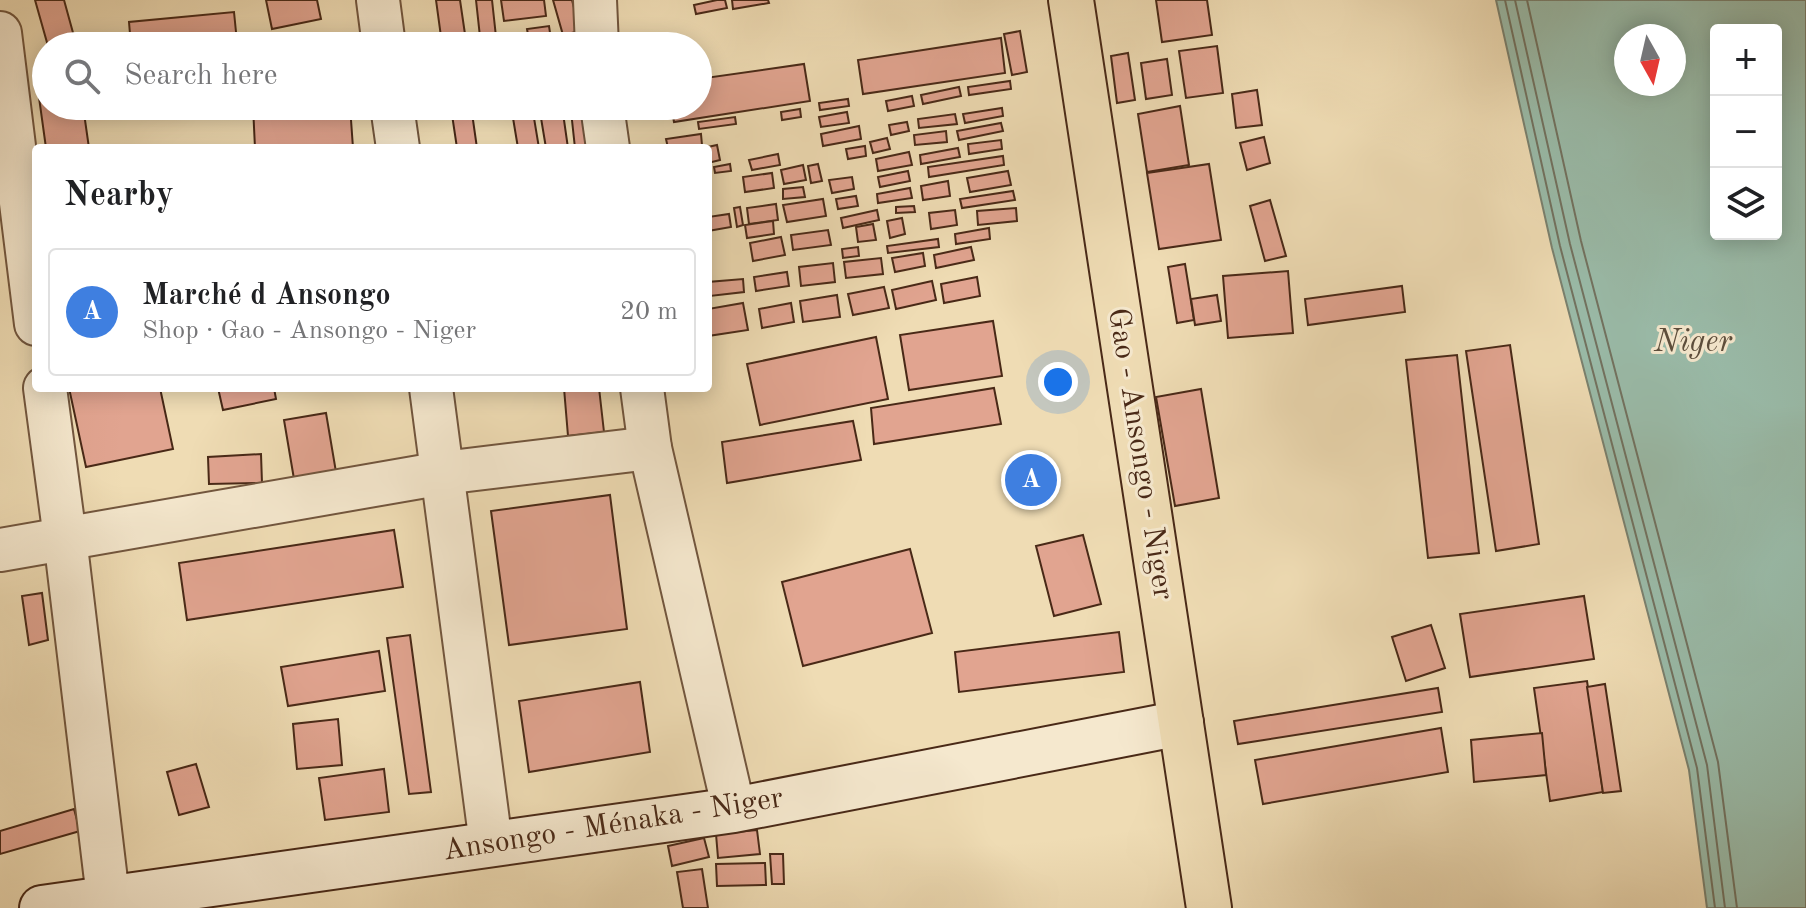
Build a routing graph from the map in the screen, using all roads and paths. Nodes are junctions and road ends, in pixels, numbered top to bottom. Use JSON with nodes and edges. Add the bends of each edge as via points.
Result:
{"nodes":[{"id":1,"x":378,"y":0,"type":"edge"},
{"id":2,"x":595,"y":0,"type":"edge"},
{"id":3,"x":1071,"y":0,"type":"edge"},
{"id":4,"x":382,"y":32,"type":"edge"},
{"id":5,"x":596,"y":32,"type":"edge"},
{"id":6,"x":0,"y":33,"type":"edge"},
{"id":7,"x":394,"y":120,"type":"edge"},
{"id":8,"x":604,"y":120,"type":"edge"},
{"id":9,"x":397,"y":144,"type":"edge"},
{"id":10,"x":607,"y":144,"type":"edge"},
{"id":11,"x":22,"y":279,"type":"edge"},
{"id":12,"x":32,"y":311,"type":"edge"},
{"id":13,"x":46,"y":392,"type":"edge"},
{"id":14,"x":432,"y":392,"type":"edge"},
{"id":15,"x":643,"y":392,"type":"edge"},
{"id":16,"x":650,"y":448,"type":"junction"},
{"id":17,"x":443,"y":473,"type":"junction"},
{"id":18,"x":65,"y":538,"type":"junction"},
{"id":19,"x":0,"y":550,"type":"edge"},
{"id":20,"x":1181,"y":723,"type":"junction"},
{"id":21,"x":734,"y":810,"type":"junction"},
{"id":22,"x":491,"y":844,"type":"junction"},
{"id":23,"x":108,"y":897,"type":"junction"},
{"id":24,"x":42,"y":908,"type":"edge"},
{"id":25,"x":1209,"y":908,"type":"edge"}],
"edges":[{"from":1,"to":4,"type":"street"},
{"from":2,"to":5,"type":"street"},
{"from":3,"to":20,"type":"main road","name":"Gao - Ansongo - Niger"},
{"from":6,"to":11,"type":"street"},
{"from":7,"to":9,"type":"street"},
{"from":8,"to":10,"type":"street"},
{"from":11,"to":12,"type":"street"},
{"from":13,"to":18,"type":"street"},
{"from":14,"to":17,"type":"street"},
{"from":15,"to":16,"type":"street"},
{"from":16,"to":17,"type":"street"},
{"from":16,"to":21,"type":"street"},
{"from":17,"to":18,"type":"street"},
{"from":17,"to":22,"type":"street"},
{"from":18,"to":19,"type":"street"},
{"from":18,"to":23,"type":"street"},
{"from":20,"to":21,"type":"main road","name":"Ansongo - Ménaka - Niger"},
{"from":20,"to":25,"type":"main road","name":"Gao - Ansongo - Niger"},
{"from":21,"to":22,"type":"main road","name":"Ansongo - Ménaka - Niger"},
{"from":22,"to":23,"type":"main road","name":"Ansongo - Ménaka - Niger"},
{"from":23,"to":24,"type":"main road","name":"Ansongo - Ménaka - Niger"}]}
